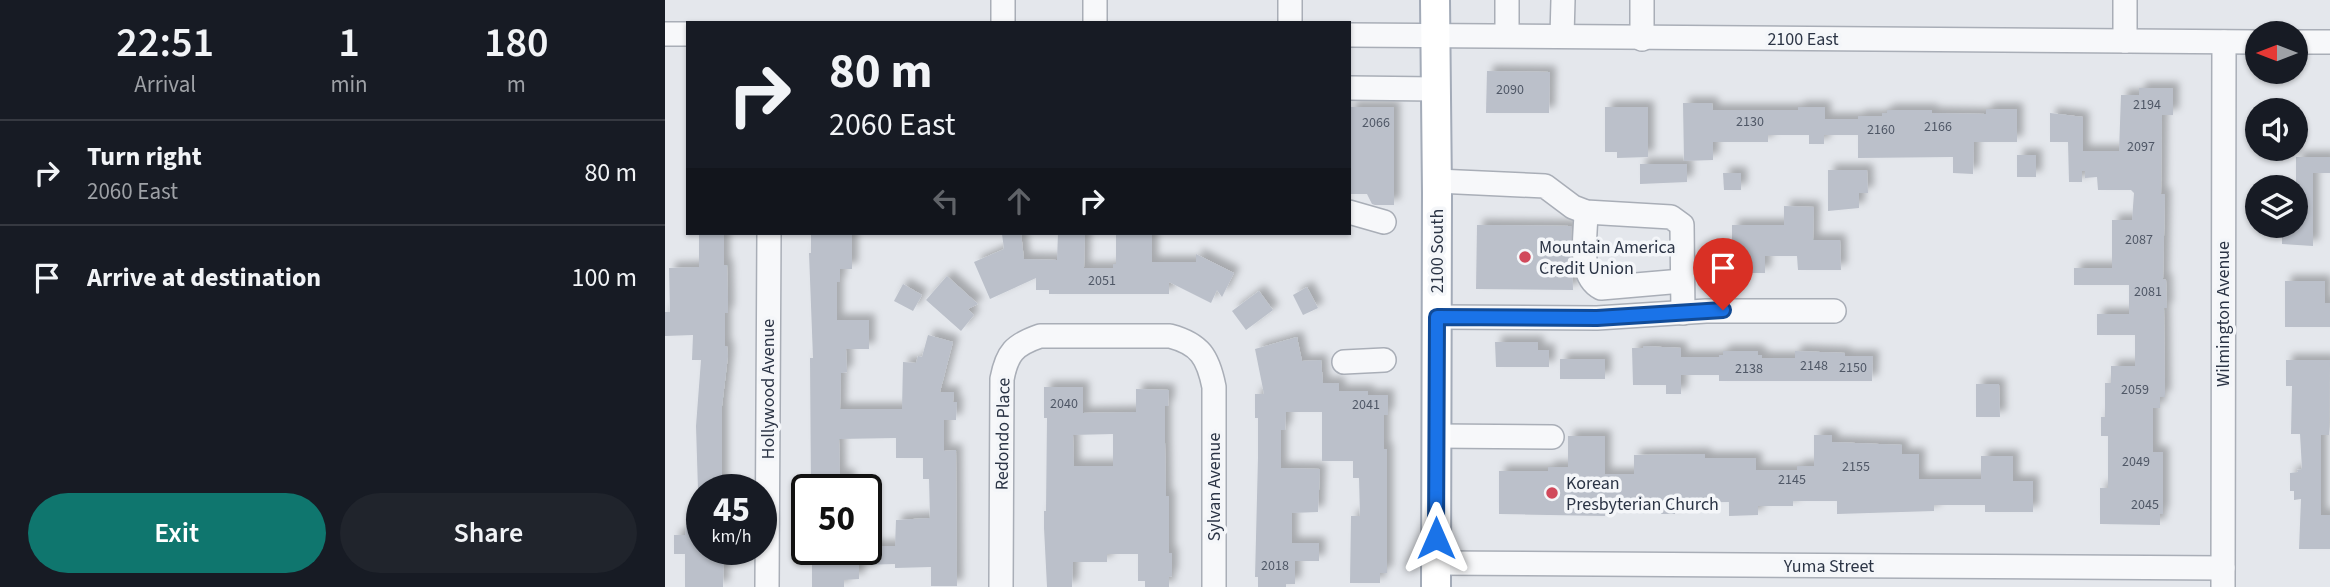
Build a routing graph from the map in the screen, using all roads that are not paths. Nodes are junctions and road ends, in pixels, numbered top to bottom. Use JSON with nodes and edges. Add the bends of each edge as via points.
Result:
{"nodes":[{"id":1,"x":1003,"y":0,"type":"edge"},
{"id":2,"x":1095,"y":0,"type":"edge"},
{"id":3,"x":1290,"y":0,"type":"edge"},
{"id":4,"x":1435,"y":0,"type":"edge"},
{"id":5,"x":1507,"y":0,"type":"edge"},
{"id":6,"x":1563,"y":0,"type":"edge"},
{"id":7,"x":1642,"y":0,"type":"edge"},
{"id":8,"x":2125,"y":0,"type":"edge"},
{"id":9,"x":1003,"y":21,"type":"edge"},
{"id":10,"x":1095,"y":21,"type":"edge"},
{"id":11,"x":1290,"y":21,"type":"edge"},
{"id":12,"x":665,"y":34,"type":"edge"},
{"id":13,"x":686,"y":34,"type":"edge"},
{"id":14,"x":1351,"y":35,"type":"edge"},
{"id":15,"x":1435,"y":35,"type":"junction"},
{"id":16,"x":1507,"y":35,"type":"junction"},
{"id":17,"x":1562,"y":36,"type":"junction"},
{"id":18,"x":1641,"y":38,"type":"junction"},
{"id":19,"x":2125,"y":41,"type":"junction"},
{"id":20,"x":2224,"y":42,"type":"junction"},
{"id":21,"x":2245,"y":42,"type":"edge"},
{"id":22,"x":2308,"y":42,"type":"edge"},
{"id":23,"x":2330,"y":42,"type":"edge"},
{"id":24,"x":1351,"y":88,"type":"edge"},
{"id":25,"x":1436,"y":89,"type":"junction"},
{"id":26,"x":1437,"y":181,"type":"junction"},
{"id":27,"x":1586,"y":212,"type":"junction"},
{"id":28,"x":1351,"y":213,"type":"edge"},
{"id":29,"x":1384,"y":222,"type":"dead end"},
{"id":30,"x":769,"y":235,"type":"edge"},
{"id":31,"x":1682,"y":281,"type":"junction"},
{"id":32,"x":1834,"y":311,"type":"dead end"},
{"id":33,"x":1683,"y":313,"type":"junction"},
{"id":34,"x":1437,"y":317,"type":"junction"},
{"id":35,"x":1384,"y":360,"type":"dead end"},
{"id":36,"x":1344,"y":362,"type":"dead end"},
{"id":37,"x":1214,"y":387,"type":"joint"},
{"id":38,"x":1436,"y":436,"type":"junction"},
{"id":39,"x":1552,"y":437,"type":"dead end"},
{"id":40,"x":1436,"y":575,"type":"edge"},
{"id":41,"x":2223,"y":577,"type":"edge"},
{"id":42,"x":767,"y":587,"type":"edge"},
{"id":43,"x":1001,"y":587,"type":"edge"},
{"id":44,"x":1214,"y":587,"type":"edge"}],
"edges":[{"from":1,"to":9,"type":"street"},
{"from":2,"to":10,"type":"street"},
{"from":3,"to":11,"type":"street"},
{"from":4,"to":15,"type":"main road","name":"2100 South"},
{"from":5,"to":16,"type":"street"},
{"from":6,"to":17,"type":"street"},
{"from":7,"to":18,"type":"street"},
{"from":8,"to":19,"type":"street"},
{"from":12,"to":13,"type":"street"},
{"from":14,"to":15,"type":"street","name":"2100 East"},
{"from":15,"to":16,"type":"street","name":"2100 East"},
{"from":15,"to":25,"type":"main road","name":"2100 South"},
{"from":16,"to":17,"type":"street","name":"2100 East"},
{"from":17,"to":18,"type":"street","name":"2100 East"},
{"from":18,"to":19,"type":"street","name":"2100 East"},
{"from":19,"to":20,"type":"street","name":"2100 East"},
{"from":20,"to":21,"type":"street","name":"2100 East"},
{"from":20,"to":41,"type":"street","name":"Wilmington Avenue"},
{"from":22,"to":23,"type":"street"},
{"from":24,"to":25,"type":"street"},
{"from":25,"to":26,"type":"main road","name":"2100 South"},
{"from":26,"to":27,"type":"street","via":[[1545,186]]},
{"from":26,"to":34,"type":"main road","name":"2100 South"},
{"from":27,"to":31,"type":"street","via":[[1671,217],[1682,225]]},
{"from":27,"to":31,"type":"street","via":[[1586,271],[1592,284],[1601,288]]},
{"from":28,"to":29,"type":"street"},
{"from":30,"to":42,"type":"street","name":"Hollywood Avenue"},
{"from":31,"to":33,"type":"street"},
{"from":32,"to":33,"type":"street"},
{"from":33,"to":34,"type":"street"},
{"from":34,"to":38,"type":"main road","name":"2100 South"},
{"from":35,"to":36,"type":"street"},
{"from":37,"to":43,"type":"street","name":"Redondo Place","via":[[1201,352],[1170,336],[1039,336],[1022,342],[1005,364],[1002,379]]},
{"from":37,"to":44,"type":"street","name":"Sylvan Avenue"},
{"from":38,"to":39,"type":"street"},
{"from":38,"to":40,"type":"main road","name":"2100 South"},
{"from":40,"to":41,"type":"street","name":"Yuma Street"}]}
